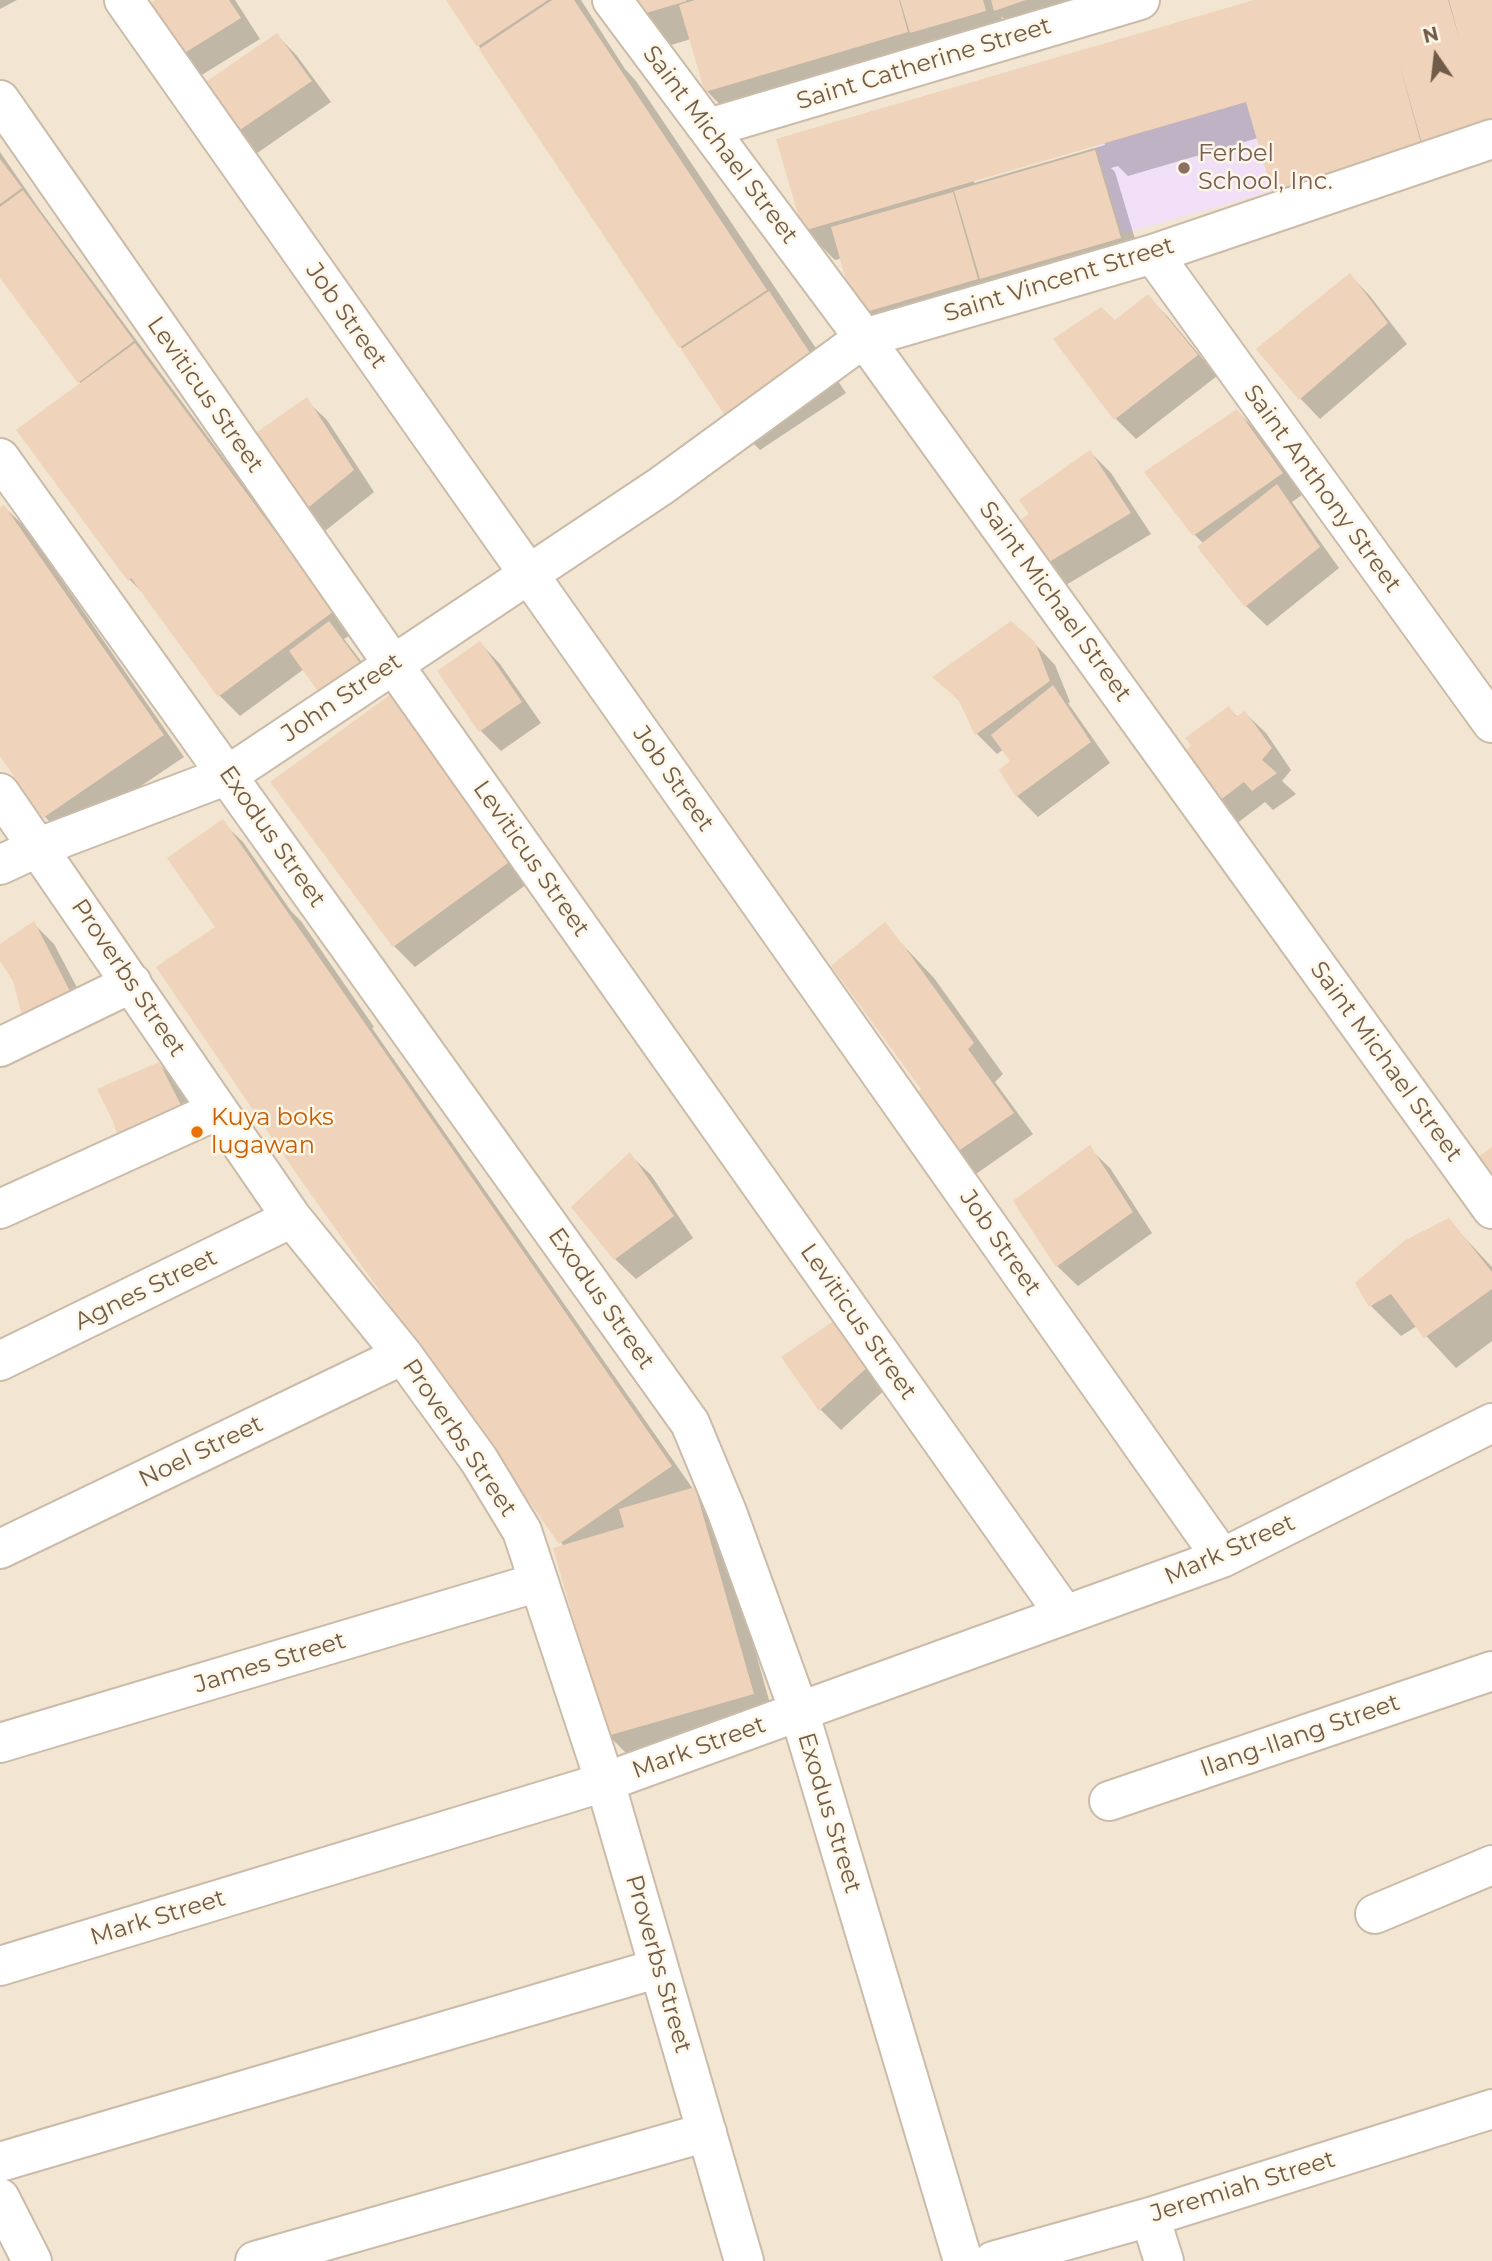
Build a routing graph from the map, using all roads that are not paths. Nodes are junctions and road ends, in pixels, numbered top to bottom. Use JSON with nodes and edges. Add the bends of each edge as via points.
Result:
{"nodes":[{"id":1,"x":124,"y":0,"type":"edge"},
{"id":2,"x":612,"y":0,"type":"edge"},
{"id":3,"x":1140,"y":0,"type":"edge"},
{"id":4,"x":0,"y":100,"type":"edge"},
{"id":5,"x":709,"y":128,"type":"junction"},
{"id":6,"x":1492,"y":139,"type":"edge"},
{"id":7,"x":1153,"y":254,"type":"junction"},
{"id":8,"x":864,"y":338,"type":"junction"},
{"id":9,"x":0,"y":458,"type":"edge"},
{"id":10,"x":661,"y":486,"type":"joint"},
{"id":11,"x":528,"y":574,"type":"junction"},
{"id":12,"x":393,"y":664,"type":"junction"},
{"id":13,"x":1479,"y":684,"type":"edge"},
{"id":14,"x":1492,"y":723,"type":"edge"},
{"id":15,"x":228,"y":775,"type":"junction"},
{"id":16,"x":0,"y":793,"type":"edge"},
{"id":17,"x":39,"y":847,"type":"junction"},
{"id":18,"x":0,"y":864,"type":"edge"},
{"id":19,"x":132,"y":983,"type":"junction"},
{"id":20,"x":0,"y":1047,"type":"edge"},
{"id":21,"x":218,"y":1110,"type":"junction"},
{"id":22,"x":0,"y":1209,"type":"edge"},
{"id":23,"x":1492,"y":1209,"type":"edge"},
{"id":24,"x":292,"y":1218,"type":"junction"},
{"id":25,"x":403,"y":1355,"type":"junction"},
{"id":26,"x":0,"y":1361,"type":"edge"},
{"id":27,"x":1492,"y":1423,"type":"edge"},
{"id":28,"x":0,"y":1549,"type":"edge"},
{"id":29,"x":1222,"y":1558,"type":"junction"},
{"id":30,"x":539,"y":1582,"type":"junction"},
{"id":31,"x":1065,"y":1615,"type":"junction"},
{"id":32,"x":1492,"y":1671,"type":"edge"},
{"id":33,"x":799,"y":1712,"type":"junction"},
{"id":34,"x":0,"y":1743,"type":"edge"},
{"id":35,"x":605,"y":1782,"type":"junction"},
{"id":36,"x":1108,"y":1801,"type":"dead end"},
{"id":37,"x":1492,"y":1865,"type":"edge"},
{"id":38,"x":1375,"y":1914,"type":"dead end"},
{"id":39,"x":0,"y":1966,"type":"edge"},
{"id":40,"x":659,"y":1968,"type":"junction"},
{"id":41,"x":1492,"y":2109,"type":"edge"},
{"id":42,"x":707,"y":2132,"type":"junction"},
{"id":43,"x":0,"y":2162,"type":"edge"},
{"id":44,"x":0,"y":2198,"type":"edge"},
{"id":45,"x":1150,"y":2217,"type":"junction"},
{"id":46,"x":32,"y":2261,"type":"edge"},
{"id":47,"x":255,"y":2261,"type":"edge"},
{"id":48,"x":744,"y":2261,"type":"edge"},
{"id":49,"x":963,"y":2261,"type":"edge"},
{"id":50,"x":993,"y":2261,"type":"edge"},
{"id":51,"x":1164,"y":2261,"type":"edge"}],
"edges":[{"from":1,"to":11,"type":"street","name":"Job Street"},
{"from":2,"to":5,"type":"street","name":"Saint Michael Street"},
{"from":3,"to":5,"type":"street","name":"Saint Catherine Street"},
{"from":4,"to":12,"type":"street","name":"Leviticus Street"},
{"from":5,"to":8,"type":"street","name":"Saint Michael Street"},
{"from":6,"to":7,"type":"street","name":"Saint Vincent Street"},
{"from":7,"to":8,"type":"street","name":"Saint Vincent Street"},
{"from":7,"to":13,"type":"street","name":"Saint Anthony Street"},
{"from":8,"to":10,"type":"street","name":"Saint Vincent Street"},
{"from":8,"to":23,"type":"street","name":"Saint Michael Street"},
{"from":9,"to":15,"type":"street","name":"Exodus Street"},
{"from":10,"to":11,"type":"street","name":"John Street"},
{"from":11,"to":12,"type":"street","name":"John Street"},
{"from":11,"to":29,"type":"street","name":"Job Street"},
{"from":12,"to":15,"type":"street","name":"John Street"},
{"from":12,"to":31,"type":"street","name":"Leviticus Street"},
{"from":13,"to":14,"type":"street","name":"Saint Anthony Street"},
{"from":15,"to":17,"type":"street","name":"John Street"},
{"from":15,"to":33,"type":"street","name":"Exodus Street","via":[[690,1423]]},
{"from":16,"to":17,"type":"street","name":"Proverbs Street"},
{"from":17,"to":18,"type":"street","name":"John Street"},
{"from":17,"to":19,"type":"street","name":"Proverbs Street"},
{"from":19,"to":20,"type":"street"},
{"from":19,"to":21,"type":"street","name":"Proverbs Street"},
{"from":21,"to":22,"type":"street"},
{"from":21,"to":24,"type":"street","name":"Proverbs Street"},
{"from":24,"to":25,"type":"street","name":"Proverbs Street"},
{"from":24,"to":26,"type":"street","name":"Agnes Street"},
{"from":25,"to":28,"type":"street","name":"Noel Street"},
{"from":25,"to":30,"type":"street","name":"Proverbs Street","via":[[479,1460],[522,1531]]},
{"from":27,"to":29,"type":"street","name":"Mark Street"},
{"from":29,"to":31,"type":"street","name":"Mark Street"},
{"from":30,"to":34,"type":"street","name":"James Street"},
{"from":30,"to":35,"type":"street","name":"Proverbs Street"},
{"from":31,"to":33,"type":"street","name":"Mark Street"},
{"from":32,"to":36,"type":"street","name":"Ilang-Ilang Street"},
{"from":33,"to":35,"type":"street","name":"Mark Street"},
{"from":33,"to":49,"type":"street","name":"Exodus Street"},
{"from":35,"to":39,"type":"street","name":"Mark Street"},
{"from":35,"to":40,"type":"street","name":"Proverbs Street"},
{"from":37,"to":38,"type":"street"},
{"from":40,"to":42,"type":"street","name":"Proverbs Street"},
{"from":40,"to":43,"type":"street"},
{"from":41,"to":45,"type":"street","name":"Jeremiah Street"},
{"from":42,"to":47,"type":"street"},
{"from":42,"to":48,"type":"street","name":"Proverbs Street"},
{"from":44,"to":46,"type":"street"},
{"from":45,"to":50,"type":"street","name":"Jeremiah Street"},
{"from":45,"to":51,"type":"street"}]}
